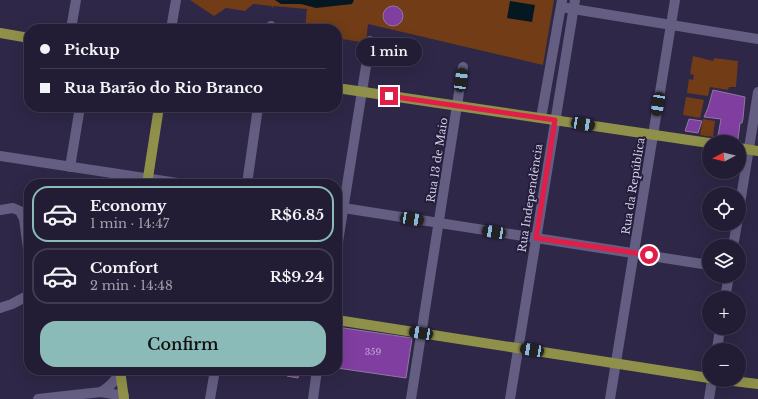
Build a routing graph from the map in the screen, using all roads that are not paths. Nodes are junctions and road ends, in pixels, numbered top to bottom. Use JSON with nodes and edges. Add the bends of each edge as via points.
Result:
{"nodes":[{"id":1,"x":76,"y":0,"type":"edge"},
{"id":2,"x":176,"y":0,"type":"edge"},
{"id":3,"x":675,"y":0,"type":"edge"},
{"id":4,"x":562,"y":3,"type":"edge"},
{"id":5,"x":575,"y":4,"type":"edge"},
{"id":6,"x":72,"y":24,"type":"edge"},
{"id":7,"x":172,"y":24,"type":"edge"},
{"id":8,"x":671,"y":25,"type":"junction"},
{"id":9,"x":0,"y":33,"type":"edge"},
{"id":10,"x":24,"y":37,"type":"edge"},
{"id":11,"x":758,"y":38,"type":"edge"},
{"id":12,"x":370,"y":41,"type":"dead end"},
{"id":13,"x":463,"y":68,"type":"dead end"},
{"id":14,"x":342,"y":89,"type":"edge"},
{"id":15,"x":362,"y":92,"type":"junction"},
{"id":16,"x":758,"y":92,"type":"edge"},
{"id":17,"x":458,"y":106,"type":"junction"},
{"id":18,"x":79,"y":112,"type":"edge"},
{"id":19,"x":158,"y":112,"type":"edge"},
{"id":20,"x":257,"y":112,"type":"edge"},
{"id":21,"x":541,"y":118,"type":"junction"},
{"id":22,"x":555,"y":120,"type":"junction"},
{"id":23,"x":653,"y":135,"type":"junction"},
{"id":24,"x":702,"y":142,"type":"edge"},
{"id":25,"x":749,"y":149,"type":"edge"},
{"id":26,"x":0,"y":156,"type":"edge"},
{"id":27,"x":70,"y":166,"type":"junction"},
{"id":28,"x":138,"y":179,"type":"edge"},
{"id":29,"x":148,"y":179,"type":"edge"},
{"id":30,"x":249,"y":179,"type":"edge"},
{"id":31,"x":743,"y":187,"type":"edge"},
{"id":32,"x":342,"y":197,"type":"edge"},
{"id":33,"x":342,"y":208,"type":"edge"},
{"id":34,"x":0,"y":210,"type":"edge"},
{"id":35,"x":24,"y":219,"type":"edge"},
{"id":36,"x":439,"y":223,"type":"junction"},
{"id":37,"x":536,"y":238,"type":"junction"},
{"id":38,"x":634,"y":253,"type":"junction"},
{"id":39,"x":702,"y":264,"type":"edge"},
{"id":40,"x":24,"y":298,"type":"edge"},
{"id":41,"x":0,"y":308,"type":"edge"},
{"id":42,"x":342,"y":321,"type":"edge"},
{"id":43,"x":421,"y":333,"type":"junction"},
{"id":44,"x":518,"y":348,"type":"junction"},
{"id":45,"x":616,"y":363,"type":"junction"},
{"id":46,"x":118,"y":375,"type":"edge"},
{"id":47,"x":121,"y":375,"type":"edge"},
{"id":48,"x":214,"y":375,"type":"edge"},
{"id":49,"x":316,"y":375,"type":"edge"},
{"id":50,"x":702,"y":377,"type":"edge"},
{"id":51,"x":746,"y":383,"type":"edge"},
{"id":52,"x":758,"y":384,"type":"edge"},
{"id":53,"x":711,"y":387,"type":"edge"},
{"id":54,"x":101,"y":392,"type":"junction"},
{"id":55,"x":124,"y":398,"type":"edge"},
{"id":56,"x":38,"y":399,"type":"edge"},
{"id":57,"x":210,"y":399,"type":"edge"},
{"id":58,"x":313,"y":399,"type":"edge"},
{"id":59,"x":411,"y":399,"type":"edge"},
{"id":60,"x":510,"y":399,"type":"edge"},
{"id":61,"x":610,"y":399,"type":"edge"},
{"id":62,"x":709,"y":399,"type":"edge"}],
"edges":[{"from":1,"to":6,"type":"street"},
{"from":2,"to":7,"type":"street"},
{"from":3,"to":8,"type":"street","name":"Rua da República"},
{"from":4,"to":5,"type":"street"},
{"from":4,"to":21,"type":"street"},
{"from":5,"to":8,"type":"street"},
{"from":5,"to":22,"type":"street","name":"Rua Independência"},
{"from":8,"to":11,"type":"street"},
{"from":8,"to":23,"type":"street","name":"Rua da República"},
{"from":9,"to":10,"type":"main road"},
{"from":12,"to":15,"type":"street"},
{"from":13,"to":17,"type":"street","name":"Rua 13 de Maio"},
{"from":14,"to":15,"type":"main road"},
{"from":15,"to":17,"type":"main road"},
{"from":15,"to":32,"type":"street"},
{"from":16,"to":25,"type":"street"},
{"from":17,"to":21,"type":"main road"},
{"from":17,"to":36,"type":"street","name":"Rua 13 de Maio"},
{"from":18,"to":27,"type":"street"},
{"from":19,"to":29,"type":"main road"},
{"from":20,"to":30,"type":"street"},
{"from":21,"to":22,"type":"main road"},
{"from":22,"to":23,"type":"main road"},
{"from":22,"to":37,"type":"street","name":"Rua Independência"},
{"from":23,"to":24,"type":"main road"},
{"from":23,"to":38,"type":"street","name":"Rua da República"},
{"from":25,"to":31,"type":"street"},
{"from":26,"to":27,"type":"street"},
{"from":27,"to":28,"type":"street"},
{"from":33,"to":36,"type":"street"},
{"from":34,"to":35,"type":"street","via":[[13,208],[20,211]]},
{"from":36,"to":37,"type":"street"},
{"from":36,"to":43,"type":"street","name":"Rua 13 de Maio"},
{"from":37,"to":38,"type":"street"},
{"from":37,"to":44,"type":"street","name":"Rua Independência"},
{"from":38,"to":39,"type":"street"},
{"from":38,"to":45,"type":"street","name":"Rua da República"},
{"from":40,"to":41,"type":"street"},
{"from":42,"to":43,"type":"main road"},
{"from":43,"to":44,"type":"main road"},
{"from":43,"to":59,"type":"street","name":"Rua 13 de Maio"},
{"from":44,"to":45,"type":"main road"},
{"from":44,"to":60,"type":"street","name":"Rua Independência"},
{"from":45,"to":50,"type":"main road"},
{"from":45,"to":61,"type":"street","name":"Rua da República"},
{"from":46,"to":54,"type":"street","via":[[113,384]]},
{"from":47,"to":55,"type":"main road"},
{"from":48,"to":57,"type":"street"},
{"from":49,"to":58,"type":"street"},
{"from":51,"to":52,"type":"main road"},
{"from":53,"to":62,"type":"street"},
{"from":54,"to":55,"type":"street"},
{"from":54,"to":56,"type":"street"}]}
